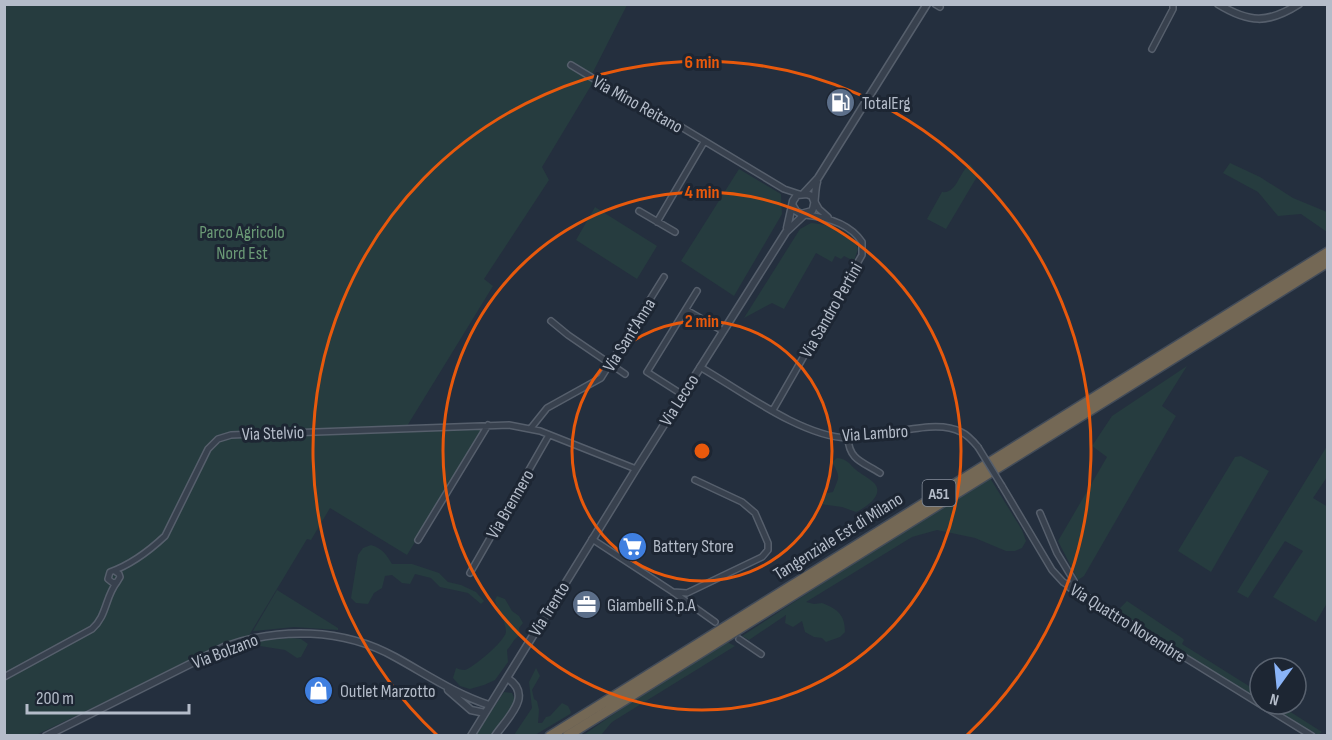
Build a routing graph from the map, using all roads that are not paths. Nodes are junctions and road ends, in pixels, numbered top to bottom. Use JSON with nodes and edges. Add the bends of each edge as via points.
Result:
{"nodes":[{"id":1,"x":927,"y":4,"type":"edge"},
{"id":2,"x":1173,"y":4,"type":"edge"},
{"id":3,"x":1218,"y":4,"type":"edge"},
{"id":4,"x":1299,"y":4,"type":"edge"},
{"id":5,"x":1152,"y":48,"type":"dead end"},
{"id":6,"x":571,"y":65,"type":"dead end"},
{"id":7,"x":705,"y":142,"type":"junction"},
{"id":8,"x":818,"y":178,"type":"junction"},
{"id":9,"x":784,"y":189,"type":"junction"},
{"id":10,"x":802,"y":194,"type":"junction"},
{"id":11,"x":814,"y":201,"type":"junction"},
{"id":12,"x":793,"y":203,"type":"junction"},
{"id":13,"x":639,"y":211,"type":"dead end"},
{"id":14,"x":805,"y":215,"type":"junction"},
{"id":15,"x":831,"y":220,"type":"junction"},
{"id":16,"x":657,"y":222,"type":"junction"},
{"id":17,"x":675,"y":232,"type":"dead end"},
{"id":18,"x":786,"y":232,"type":"junction"},
{"id":19,"x":1328,"y":252,"type":"edge"},
{"id":20,"x":1328,"y":262,"type":"edge"},
{"id":21,"x":664,"y":277,"type":"dead end"},
{"id":22,"x":697,"y":291,"type":"dead end"},
{"id":23,"x":686,"y":310,"type":"junction"},
{"id":24,"x":551,"y":321,"type":"dead end"},
{"id":25,"x":723,"y":331,"type":"junction"},
{"id":26,"x":611,"y":365,"type":"junction"},
{"id":27,"x":700,"y":367,"type":"junction"},
{"id":28,"x":625,"y":374,"type":"dead end"},
{"id":29,"x":682,"y":395,"type":"junction"},
{"id":30,"x":773,"y":410,"type":"junction"},
{"id":31,"x":488,"y":425,"type":"junction"},
{"id":32,"x":531,"y":428,"type":"junction"},
{"id":33,"x":549,"y":435,"type":"junction"},
{"id":34,"x":848,"y":438,"type":"junction"},
{"id":35,"x":636,"y":469,"type":"junction"},
{"id":36,"x":880,"y":473,"type":"dead end"},
{"id":37,"x":695,"y":480,"type":"dead end"},
{"id":38,"x":1002,"y":486,"type":"joint"},
{"id":39,"x":1040,"y":513,"type":"dead end"},
{"id":40,"x":592,"y":539,"type":"junction"},
{"id":41,"x":418,"y":540,"type":"dead end"},
{"id":42,"x":126,"y":565,"type":"junction"},
{"id":43,"x":115,"y":571,"type":"junction"},
{"id":44,"x":470,"y":573,"type":"dead end"},
{"id":45,"x":120,"y":576,"type":"junction"},
{"id":46,"x":110,"y":581,"type":"junction"},
{"id":47,"x":117,"y":582,"type":"junction"},
{"id":48,"x":1070,"y":588,"type":"junction"},
{"id":49,"x":111,"y":592,"type":"junction"},
{"id":50,"x":673,"y":592,"type":"junction"},
{"id":51,"x":715,"y":622,"type":"dead end"},
{"id":52,"x":739,"y":639,"type":"dead end"},
{"id":53,"x":761,"y":654,"type":"dead end"},
{"id":54,"x":4,"y":677,"type":"edge"},
{"id":55,"x":507,"y":678,"type":"junction"},
{"id":56,"x":444,"y":686,"type":"junction"},
{"id":57,"x":637,"y":691,"type":"junction"},
{"id":58,"x":1248,"y":697,"type":"edge"},
{"id":59,"x":489,"y":705,"type":"junction"},
{"id":60,"x":484,"y":713,"type":"junction"},
{"id":61,"x":1280,"y":716,"type":"edge"},
{"id":62,"x":46,"y":735,"type":"edge"},
{"id":63,"x":471,"y":735,"type":"edge"},
{"id":64,"x":495,"y":735,"type":"edge"},
{"id":65,"x":550,"y":735,"type":"edge"},
{"id":66,"x":567,"y":735,"type":"edge"},
{"id":67,"x":578,"y":735,"type":"edge"},
{"id":68,"x":1312,"y":735,"type":"edge"}],
"edges":[{"from":1,"to":8,"type":"street","name":"Via Lecco"},
{"from":2,"to":5,"type":"street"},
{"from":3,"to":4,"type":"street","via":[[1242,17],[1259,19],[1277,16]]},
{"from":6,"to":7,"type":"street","name":"Via Mino Reitano"},
{"from":7,"to":9,"type":"street","name":"Via Mino Reitano"},
{"from":7,"to":16,"type":"street","name":"Via Mino Reitano"},
{"from":8,"to":10,"type":"street","name":"Via Lecco"},
{"from":8,"to":11,"type":"street","name":"Via Lecco"},
{"from":9,"to":10,"type":"street","name":"Via Mino Reitano"},
{"from":9,"to":12,"type":"street","name":"Via Mino Reitano"},
{"from":10,"to":11,"type":"street"},
{"from":10,"to":12,"type":"street","name":"Via Lecco"},
{"from":11,"to":14,"type":"street","name":"Via Lecco","via":[[814,208]]},
{"from":11,"to":15,"type":"street"},
{"from":12,"to":14,"type":"street","via":[[796,211]]},
{"from":12,"to":18,"type":"street","name":"Via Lecco"},
{"from":13,"to":16,"type":"street"},
{"from":14,"to":15,"type":"street"},
{"from":14,"to":18,"type":"street","name":"Via Lecco"},
{"from":15,"to":30,"type":"street","name":"Via Sandro Pertini","via":[[854,232],[862,242],[860,260]]},
{"from":16,"to":17,"type":"street"},
{"from":18,"to":25,"type":"street","name":"Via Lecco"},
{"from":19,"to":65,"type":"highway","name":"Tangenziale Est di Milano","number":"A51"},
{"from":20,"to":57,"type":"highway","name":"Tangenziale Est di Milano","number":"A51"},
{"from":21,"to":26,"type":"street","name":"Via Sant'Anna"},
{"from":22,"to":23,"type":"street"},
{"from":23,"to":25,"type":"street"},
{"from":23,"to":29,"type":"street","via":[[647,372]]},
{"from":24,"to":26,"type":"street"},
{"from":25,"to":27,"type":"street","name":"Via Lecco"},
{"from":26,"to":28,"type":"street"},
{"from":26,"to":32,"type":"street","name":"Via Sant'Anna","via":[[596,383],[547,408]]},
{"from":27,"to":29,"type":"street","name":"Via Lecco"},
{"from":27,"to":30,"type":"street","name":"Via Lambro"},
{"from":29,"to":35,"type":"street","name":"Via Lecco"},
{"from":30,"to":34,"type":"street","name":"Via Lambro","via":[[809,429]]},
{"from":31,"to":32,"type":"street","name":"Via Stelvio"},
{"from":31,"to":41,"type":"street"},
{"from":31,"to":42,"type":"street","name":"Via Stelvio","via":[[231,435],[218,439],[208,449],[165,537]]},
{"from":32,"to":33,"type":"street","name":"Via Stelvio"},
{"from":33,"to":35,"type":"street","name":"Via Stelvio"},
{"from":33,"to":44,"type":"street","name":"Via Brennero"},
{"from":34,"to":36,"type":"street","via":[[849,451]]},
{"from":34,"to":38,"type":"street","name":"Via Lambro","bridge":true,"via":[[946,427],[965,434],[978,447]]},
{"from":35,"to":40,"type":"street","name":"Via Trento"},
{"from":37,"to":50,"type":"street","via":[[749,507],[758,518],[768,550],[762,557],[687,593]]},
{"from":38,"to":48,"type":"street","name":"Via Quattro Novembre","via":[[1052,570]]},
{"from":39,"to":48,"type":"street","via":[[1074,581]]},
{"from":40,"to":50,"type":"street"},
{"from":40,"to":55,"type":"street","name":"Via Trento"},
{"from":42,"to":43,"type":"street","name":"Via Stelvio"},
{"from":42,"to":45,"type":"street","name":"Via Stelvio"},
{"from":43,"to":45,"type":"street"},
{"from":43,"to":46,"type":"street","via":[[109,574]]},
{"from":45,"to":47,"type":"street"},
{"from":46,"to":47,"type":"street"},
{"from":46,"to":49,"type":"street"},
{"from":47,"to":49,"type":"street"},
{"from":48,"to":58,"type":"street","name":"Via Quattro Novembre"},
{"from":49,"to":54,"type":"street","via":[[104,614],[92,629]]},
{"from":50,"to":51,"type":"street"},
{"from":52,"to":53,"type":"street"},
{"from":55,"to":59,"type":"street","name":"Via Trento"},
{"from":55,"to":64,"type":"street","via":[[518,688],[519,699]]},
{"from":56,"to":59,"type":"street"},
{"from":56,"to":60,"type":"street","via":[[468,708]]},
{"from":56,"to":62,"type":"street","name":"Via Bolzano","via":[[394,656],[365,644],[320,634],[275,634],[218,650]]},
{"from":57,"to":66,"type":"highway","name":"Tangenziale Est di Milano","number":"A51"},
{"from":57,"to":67,"type":"highway"},
{"from":59,"to":60,"type":"street","name":"Via Trento"},
{"from":60,"to":63,"type":"street","name":"Via Trento"},
{"from":61,"to":68,"type":"street","name":"Via Quattro Novembre"}]}
